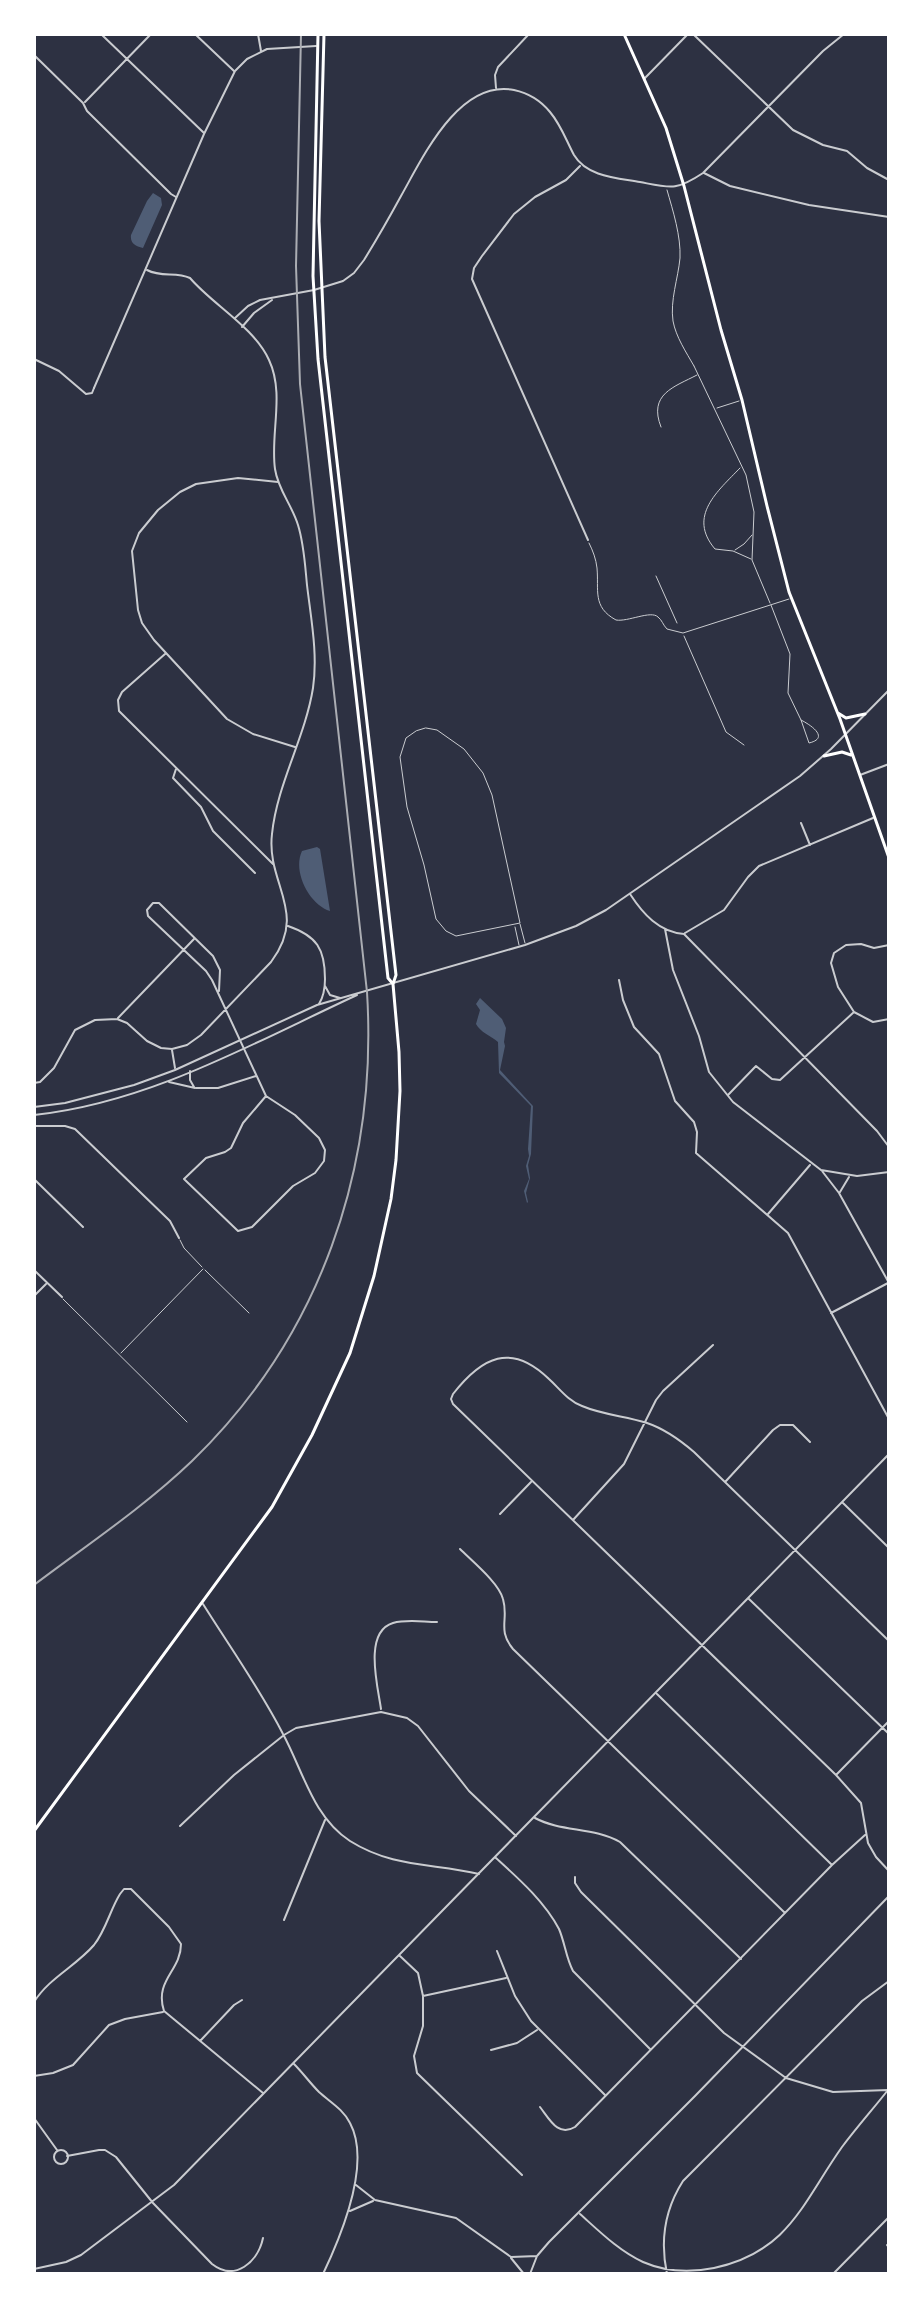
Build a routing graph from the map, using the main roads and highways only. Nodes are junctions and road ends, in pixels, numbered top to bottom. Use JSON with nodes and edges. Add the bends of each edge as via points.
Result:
{"nodes":[{"id":1,"x":318,"y":34,"type":"edge"},
{"id":2,"x":324,"y":34,"type":"edge"},
{"id":3,"x":624,"y":34,"type":"edge"},
{"id":4,"x":837,"y":712,"type":"junction"},
{"id":5,"x":865,"y":714,"type":"road end"},
{"id":6,"x":852,"y":755,"type":"junction"},
{"id":7,"x":824,"y":756,"type":"road end"},
{"id":8,"x":889,"y":858,"type":"edge"},
{"id":9,"x":393,"y":984,"type":"junction"},
{"id":10,"x":34,"y":1831,"type":"edge"}],
"edges":[{"from":1,"to":9,"type":"main road","via":[[314,290],[321,390],[388,977]]},
{"from":2,"to":9,"type":"main road","via":[[319,221],[326,374]]},
{"from":3,"to":4,"type":"main road","via":[[666,128],[792,598]]},
{"from":4,"to":5,"type":"main road","via":[[846,718]]},
{"from":4,"to":6,"type":"main road"},
{"from":6,"to":7,"type":"main road"},
{"from":6,"to":8,"type":"main road"},
{"from":9,"to":10,"type":"main road","via":[[399,1052],[391,1199],[350,1353],[272,1507]]}]}
